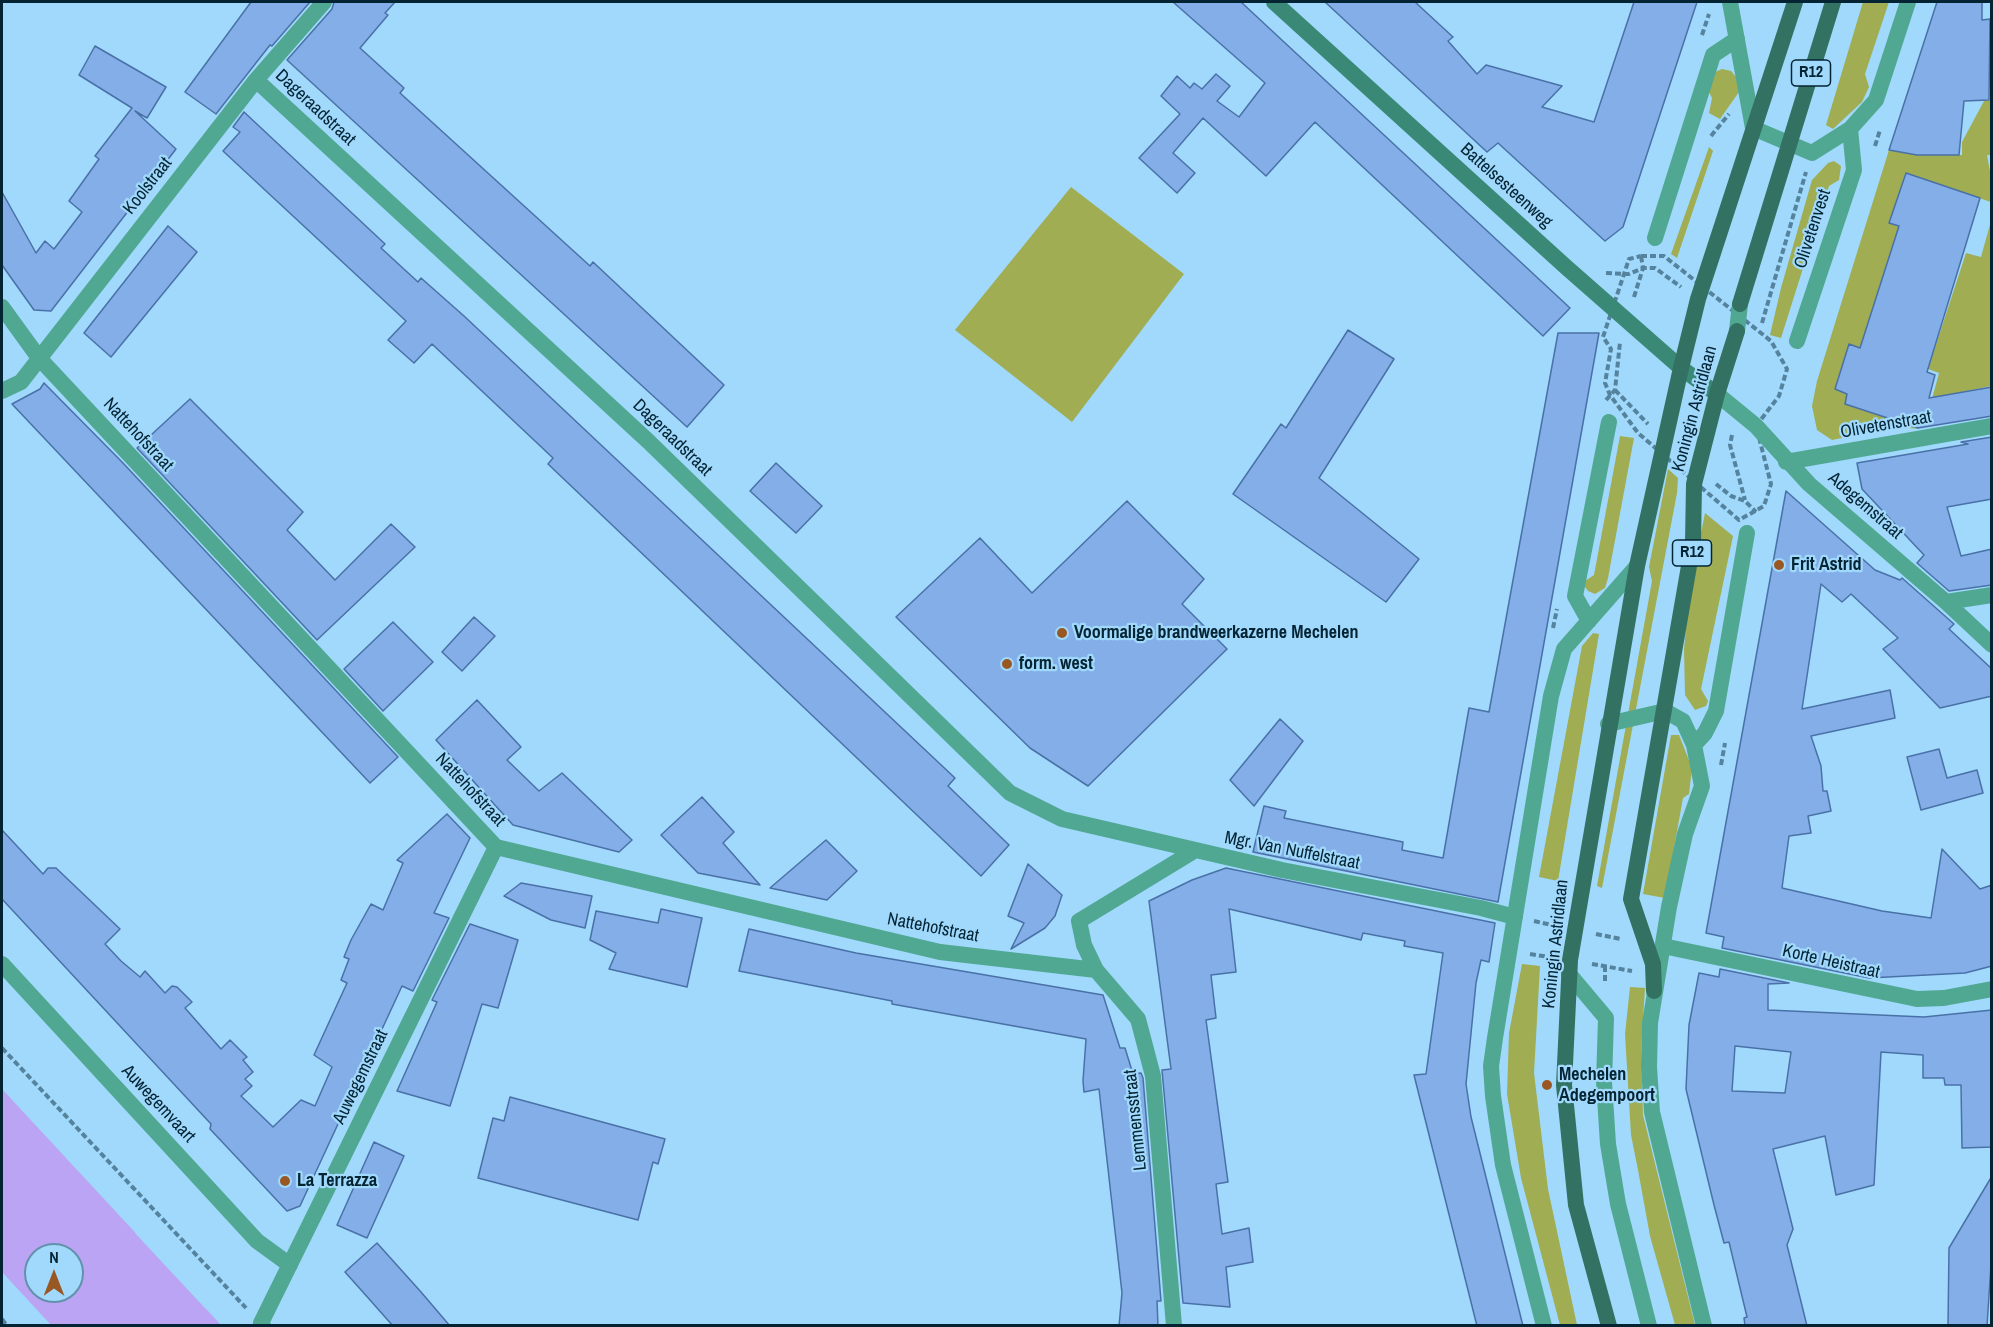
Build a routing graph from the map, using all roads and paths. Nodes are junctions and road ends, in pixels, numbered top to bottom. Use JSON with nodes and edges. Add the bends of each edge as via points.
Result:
{"nodes":[{"id":1,"x":324,"y":2,"type":"edge"},
{"id":2,"x":1274,"y":2,"type":"edge"},
{"id":3,"x":1730,"y":2,"type":"edge"},
{"id":4,"x":1795,"y":2,"type":"edge"},
{"id":5,"x":1833,"y":2,"type":"edge"},
{"id":6,"x":1908,"y":2,"type":"edge"},
{"id":7,"x":1737,"y":39,"type":"junction"},
{"id":8,"x":256,"y":80,"type":"junction"},
{"id":9,"x":1753,"y":128,"type":"junction"},
{"id":10,"x":1851,"y":129,"type":"junction"},
{"id":11,"x":1789,"y":145,"type":"junction"},
{"id":12,"x":1812,"y":153,"type":"junction"},
{"id":13,"x":1655,"y":238,"type":"dead end"},
{"id":14,"x":1643,"y":268,"type":"dead end"},
{"id":15,"x":1655,"y":268,"type":"dead end"},
{"id":16,"x":1740,"y":304,"type":"joint"},
{"id":17,"x":2,"y":307,"type":"edge"},
{"id":18,"x":1737,"y":331,"type":"joint"},
{"id":19,"x":1758,"y":339,"type":"dead end"},
{"id":20,"x":1797,"y":341,"type":"dead end"},
{"id":21,"x":39,"y":358,"type":"junction"},
{"id":22,"x":1681,"y":368,"type":"junction"},
{"id":23,"x":2,"y":392,"type":"edge"},
{"id":24,"x":1716,"y":394,"type":"junction"},
{"id":25,"x":1735,"y":408,"type":"junction"},
{"id":26,"x":1609,"y":422,"type":"dead end"},
{"id":27,"x":1992,"y":426,"type":"edge"},
{"id":28,"x":1786,"y":462,"type":"junction"},
{"id":29,"x":1745,"y":501,"type":"dead end"},
{"id":30,"x":1747,"y":533,"type":"dead end"},
{"id":31,"x":1637,"y":566,"type":"junction"},
{"id":32,"x":1992,"y":595,"type":"edge"},
{"id":33,"x":1946,"y":602,"type":"junction"},
{"id":34,"x":1589,"y":621,"type":"junction"},
{"id":35,"x":1992,"y":645,"type":"edge"},
{"id":36,"x":1665,"y":711,"type":"junction"},
{"id":37,"x":1608,"y":724,"type":"junction"},
{"id":38,"x":1694,"y":745,"type":"junction"},
{"id":39,"x":1062,"y":819,"type":"joint"},
{"id":40,"x":496,"y":848,"type":"junction"},
{"id":41,"x":1194,"y":851,"type":"junction"},
{"id":42,"x":1515,"y":917,"type":"junction"},
{"id":43,"x":1663,"y":946,"type":"junction"},
{"id":44,"x":1509,"y":950,"type":"junction"},
{"id":45,"x":2,"y":964,"type":"edge"},
{"id":46,"x":1570,"y":967,"type":"junction"},
{"id":47,"x":1096,"y":970,"type":"junction"},
{"id":48,"x":1654,"y":983,"type":"junction"},
{"id":49,"x":1992,"y":989,"type":"edge"},
{"id":50,"x":2,"y":1048,"type":"edge"},
{"id":51,"x":290,"y":1265,"type":"junction"},
{"id":52,"x":2,"y":1319,"type":"edge"},
{"id":53,"x":262,"y":1324,"type":"edge"},
{"id":54,"x":7,"y":1326,"type":"edge"},
{"id":55,"x":1174,"y":1326,"type":"edge"},
{"id":56,"x":1544,"y":1326,"type":"edge"},
{"id":57,"x":1609,"y":1326,"type":"edge"},
{"id":58,"x":1649,"y":1326,"type":"edge"},
{"id":59,"x":1704,"y":1326,"type":"edge"}],
"edges":[{"from":1,"to":8,"type":"street","name":"Koolstraat"},
{"from":2,"to":22,"type":"main road","name":"Battelsesteenweg"},
{"from":3,"to":7,"type":"street"},
{"from":4,"to":9,"type":"main road","number":"R12"},
{"from":5,"to":11,"type":"main road","number":"R12"},
{"from":6,"to":10,"type":"street","via":[[1876,100]]},
{"from":7,"to":9,"type":"street"},
{"from":7,"to":13,"type":"street","via":[[1713,55]]},
{"from":8,"to":21,"type":"street","name":"Koolstraat"},
{"from":8,"to":39,"type":"street","name":"Dageraadstraat","via":[[648,441],[1010,793]]},
{"from":9,"to":11,"type":"street"},
{"from":9,"to":22,"type":"main road","name":"Koningin Astridlaan","number":"R12","via":[[1698,299]]},
{"from":10,"to":12,"type":"street"},
{"from":10,"to":20,"type":"street","name":"Olivetenvest","via":[[1854,170]]},
{"from":11,"to":12,"type":"street"},
{"from":11,"to":16,"type":"main road","number":"R12"},
{"from":12,"to":19,"type":"path"},
{"from":14,"to":15,"type":"path"},
{"from":16,"to":18,"type":"street","number":"R12"},
{"from":17,"to":21,"type":"street","name":"Nattehofstraat"},
{"from":18,"to":24,"type":"main road","name":"Koningin Astridlaan","number":"R12"},
{"from":21,"to":23,"type":"street","name":"Koolstraat","via":[[21,382]]},
{"from":21,"to":40,"type":"street","name":"Nattehofstraat"},
{"from":22,"to":24,"type":"main road","name":"Battelsesteenweg"},
{"from":22,"to":31,"type":"main road","name":"Koningin Astridlaan","number":"R12"},
{"from":24,"to":25,"type":"street","name":"Adegemstraat"},
{"from":24,"to":36,"type":"main road","name":"Koningin Astridlaan","number":"R12","via":[[1694,484],[1693,543]]},
{"from":25,"to":28,"type":"street","name":"Adegemstraat"},
{"from":25,"to":29,"type":"path","via":[[1730,445]]},
{"from":26,"to":34,"type":"street","via":[[1575,597]]},
{"from":27,"to":28,"type":"street","name":"Olivetenstraat"},
{"from":28,"to":33,"type":"street","name":"Adegemstraat"},
{"from":30,"to":38,"type":"street","via":[[1716,711]]},
{"from":31,"to":34,"type":"street","name":"Koningin Astridlaan"},
{"from":31,"to":37,"type":"main road","name":"Koningin Astridlaan","number":"R12"},
{"from":32,"to":33,"type":"street"},
{"from":33,"to":35,"type":"street","name":"Adegemstraat"},
{"from":34,"to":42,"type":"street","name":"Koningin Astridlaan","via":[[1564,649],[1551,696]]},
{"from":36,"to":37,"type":"street"},
{"from":36,"to":38,"type":"street","name":"Koningin Astridlaan","via":[[1683,721]]},
{"from":36,"to":48,"type":"main road","name":"Koningin Astridlaan","number":"R12","via":[[1631,899],[1648,944]]},
{"from":37,"to":46,"type":"main road","name":"Koningin Astridlaan","number":"R12"},
{"from":38,"to":43,"type":"street","name":"Koningin Astridlaan","via":[[1702,786],[1685,834]]},
{"from":39,"to":41,"type":"street","name":"Mgr. Van Nuffelstraat"},
{"from":40,"to":47,"type":"street","name":"Nattehofstraat","via":[[940,952]]},
{"from":40,"to":51,"type":"street","name":"Auwegemstraat"},
{"from":41,"to":42,"type":"street","name":"Mgr. Van Nuffelstraat"},
{"from":41,"to":47,"type":"street","name":"Lemmensstraat","via":[[1079,921],[1084,945]]},
{"from":42,"to":44,"type":"street","name":"Koningin Astridlaan"},
{"from":43,"to":48,"type":"street","name":"Koningin Astridlaan"},
{"from":43,"to":49,"type":"street","name":"Korte Heistraat","via":[[1917,999]]},
{"from":44,"to":46,"type":"path"},
{"from":44,"to":56,"type":"street","name":"Koningin Astridlaan","via":[[1491,1066],[1493,1096],[1503,1165]]},
{"from":45,"to":51,"type":"street","name":"Auwegemvaart","via":[[257,1241]]},
{"from":46,"to":48,"type":"path"},
{"from":46,"to":57,"type":"main road","name":"Koningin Astridlaan","number":"R12","via":[[1564,1085],[1576,1205]]},
{"from":46,"to":58,"type":"street","via":[[1606,1018],[1604,1082],[1608,1144],[1618,1204]]},
{"from":47,"to":55,"type":"street","name":"Lemmensstraat","via":[[1138,1019],[1153,1076]]},
{"from":48,"to":59,"type":"street","name":"Koningin Astridlaan","via":[[1649,1067],[1652,1112]]},
{"from":50,"to":53,"type":"path"},
{"from":51,"to":53,"type":"street","name":"Auwegemstraat"},
{"from":52,"to":54,"type":"path"}]}
